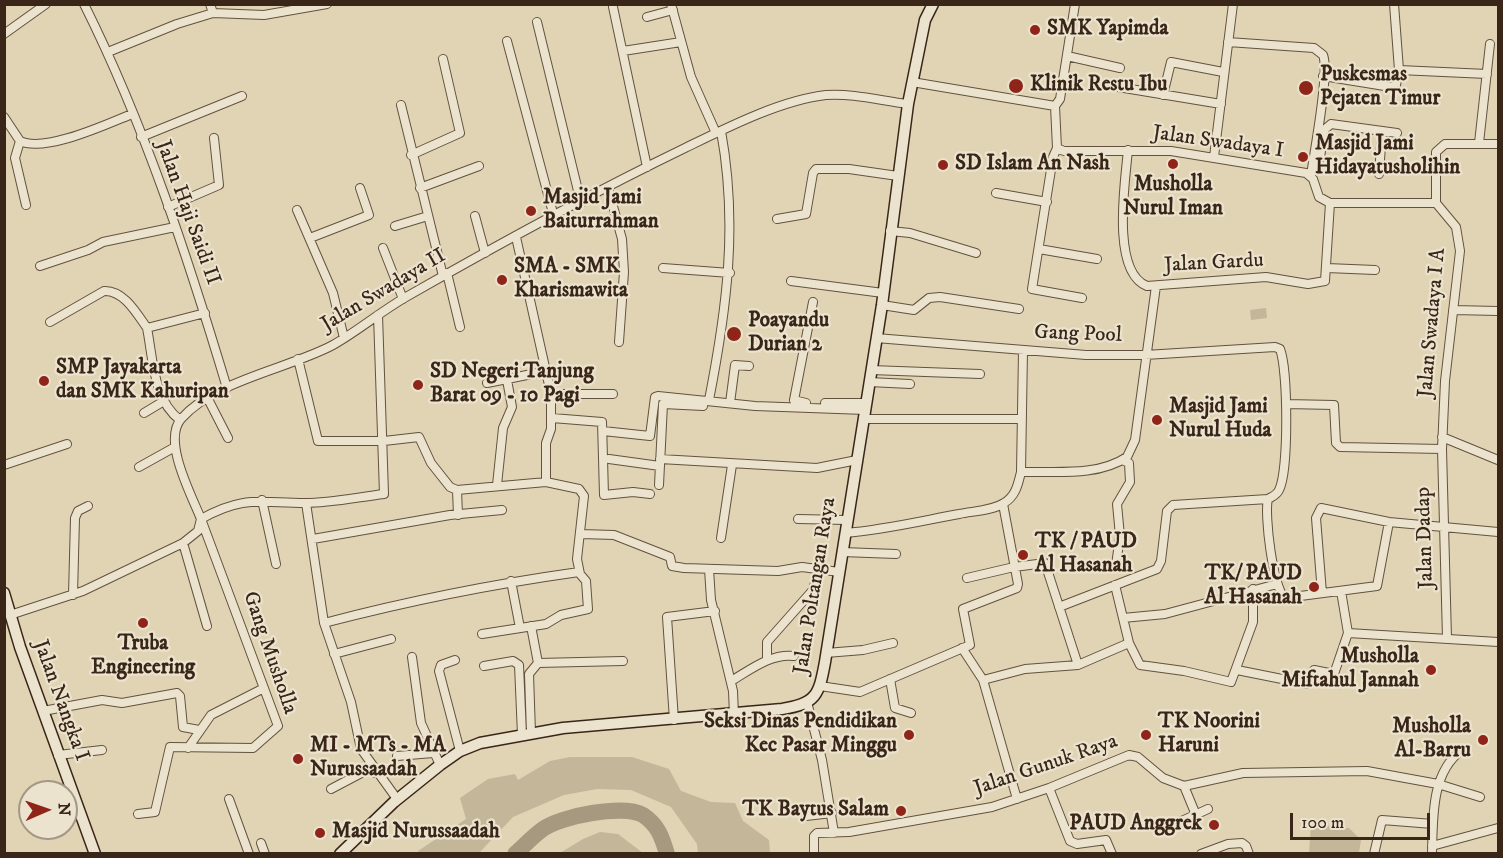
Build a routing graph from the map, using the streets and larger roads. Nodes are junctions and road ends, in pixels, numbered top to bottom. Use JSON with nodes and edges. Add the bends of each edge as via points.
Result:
{"nodes":[{"id":1,"x":46,"y":4,"type":"edge"},
{"id":2,"x":84,"y":4,"type":"edge"},
{"id":3,"x":327,"y":4,"type":"edge"},
{"id":4,"x":933,"y":4,"type":"edge"},
{"id":5,"x":1075,"y":4,"type":"edge"},
{"id":6,"x":1233,"y":4,"type":"edge"},
{"id":7,"x":1393,"y":5,"type":"edge"},
{"id":8,"x":613,"y":7,"type":"dead end"},
{"id":9,"x":672,"y":7,"type":"edge"},
{"id":10,"x":211,"y":9,"type":"edge"},
{"id":11,"x":248,"y":9,"type":"edge"},
{"id":12,"x":646,"y":17,"type":"dead end"},
{"id":13,"x":537,"y":22,"type":"dead end"},
{"id":14,"x":4,"y":34,"type":"edge"},
{"id":15,"x":507,"y":41,"type":"dead end"},
{"id":16,"x":681,"y":42,"type":"junction"},
{"id":17,"x":1228,"y":42,"type":"junction"},
{"id":18,"x":1490,"y":44,"type":"dead end"},
{"id":19,"x":623,"y":51,"type":"junction"},
{"id":20,"x":108,"y":52,"type":"junction"},
{"id":21,"x":1067,"y":56,"type":"junction"},
{"id":22,"x":443,"y":59,"type":"dead end"},
{"id":23,"x":1120,"y":68,"type":"dead end"},
{"id":24,"x":1399,"y":70,"type":"junction"},
{"id":25,"x":1223,"y":72,"type":"junction"},
{"id":26,"x":1487,"y":74,"type":"junction"},
{"id":27,"x":1323,"y":76,"type":"junction"},
{"id":28,"x":912,"y":82,"type":"junction"},
{"id":29,"x":1094,"y":83,"type":"dead end"},
{"id":30,"x":1163,"y":95,"type":"junction"},
{"id":31,"x":242,"y":96,"type":"dead end"},
{"id":32,"x":1221,"y":104,"type":"junction"},
{"id":33,"x":401,"y":105,"type":"dead end"},
{"id":34,"x":908,"y":105,"type":"junction"},
{"id":35,"x":1055,"y":106,"type":"junction"},
{"id":36,"x":132,"y":114,"type":"junction"},
{"id":37,"x":4,"y":117,"type":"edge"},
{"id":38,"x":718,"y":132,"type":"junction"},
{"id":39,"x":1382,"y":132,"type":"junction"},
{"id":40,"x":1398,"y":133,"type":"dead end"},
{"id":41,"x":141,"y":137,"type":"junction"},
{"id":42,"x":214,"y":138,"type":"dead end"},
{"id":43,"x":20,"y":141,"type":"junction"},
{"id":44,"x":1479,"y":143,"type":"junction"},
{"id":45,"x":1498,"y":144,"type":"edge"},
{"id":46,"x":1057,"y":148,"type":"junction"},
{"id":47,"x":1128,"y":150,"type":"junction"},
{"id":48,"x":411,"y":155,"type":"junction"},
{"id":49,"x":1214,"y":158,"type":"junction"},
{"id":50,"x":1313,"y":160,"type":"junction"},
{"id":51,"x":479,"y":165,"type":"dead end"},
{"id":52,"x":647,"y":167,"type":"junction"},
{"id":53,"x":1378,"y":174,"type":"dead end"},
{"id":54,"x":1311,"y":175,"type":"junction"},
{"id":55,"x":897,"y":176,"type":"junction"},
{"id":56,"x":360,"y":188,"type":"dead end"},
{"id":57,"x":420,"y":188,"type":"junction"},
{"id":58,"x":608,"y":188,"type":"junction"},
{"id":59,"x":996,"y":193,"type":"dead end"},
{"id":60,"x":1047,"y":202,"type":"junction"},
{"id":61,"x":581,"y":203,"type":"junction"},
{"id":62,"x":1330,"y":203,"type":"junction"},
{"id":63,"x":1436,"y":203,"type":"junction"},
{"id":64,"x":26,"y":205,"type":"dead end"},
{"id":65,"x":168,"y":207,"type":"junction"},
{"id":66,"x":297,"y":210,"type":"dead end"},
{"id":67,"x":428,"y":216,"type":"junction"},
{"id":68,"x":475,"y":216,"type":"dead end"},
{"id":69,"x":554,"y":217,"type":"junction"},
{"id":70,"x":777,"y":219,"type":"dead end"},
{"id":71,"x":395,"y":226,"type":"dead end"},
{"id":72,"x":175,"y":227,"type":"junction"},
{"id":73,"x":891,"y":231,"type":"junction"},
{"id":74,"x":516,"y":237,"type":"junction"},
{"id":75,"x":310,"y":238,"type":"junction"},
{"id":76,"x":383,"y":248,"type":"dead end"},
{"id":77,"x":1039,"y":249,"type":"junction"},
{"id":78,"x":485,"y":253,"type":"junction"},
{"id":79,"x":976,"y":253,"type":"dead end"},
{"id":80,"x":1097,"y":259,"type":"dead end"},
{"id":81,"x":40,"y":266,"type":"dead end"},
{"id":82,"x":663,"y":268,"type":"dead end"},
{"id":83,"x":1327,"y":268,"type":"junction"},
{"id":84,"x":1375,"y":270,"type":"dead end"},
{"id":85,"x":730,"y":273,"type":"junction"},
{"id":86,"x":445,"y":275,"type":"junction"},
{"id":87,"x":791,"y":280,"type":"dead end"},
{"id":88,"x":1156,"y":286,"type":"junction"},
{"id":89,"x":883,"y":293,"type":"junction"},
{"id":90,"x":1082,"y":298,"type":"dead end"},
{"id":91,"x":402,"y":299,"type":"junction"},
{"id":92,"x":813,"y":302,"type":"dead end"},
{"id":93,"x":882,"y":305,"type":"junction"},
{"id":94,"x":1019,"y":309,"type":"dead end"},
{"id":95,"x":1453,"y":310,"type":"junction"},
{"id":96,"x":1498,"y":311,"type":"edge"},
{"id":97,"x":205,"y":313,"type":"junction"},
{"id":98,"x":378,"y":315,"type":"junction"},
{"id":99,"x":50,"y":322,"type":"dead end"},
{"id":100,"x":460,"y":327,"type":"dead end"},
{"id":101,"x":147,"y":328,"type":"junction"},
{"id":102,"x":344,"y":338,"type":"junction"},
{"id":103,"x":876,"y":338,"type":"junction"},
{"id":104,"x":619,"y":342,"type":"dead end"},
{"id":105,"x":1023,"y":351,"type":"junction"},
{"id":106,"x":1145,"y":355,"type":"junction"},
{"id":107,"x":298,"y":359,"type":"junction"},
{"id":108,"x":749,"y":366,"type":"dead end"},
{"id":109,"x":871,"y":370,"type":"junction"},
{"id":110,"x":547,"y":371,"type":"junction"},
{"id":111,"x":980,"y":374,"type":"dead end"},
{"id":112,"x":507,"y":380,"type":"junction"},
{"id":113,"x":869,"y":382,"type":"junction"},
{"id":114,"x":487,"y":383,"type":"dead end"},
{"id":115,"x":910,"y":384,"type":"dead end"},
{"id":116,"x":227,"y":388,"type":"junction"},
{"id":117,"x":551,"y":394,"type":"junction"},
{"id":118,"x":613,"y":394,"type":"dead end"},
{"id":119,"x":208,"y":399,"type":"junction"},
{"id":120,"x":164,"y":401,"type":"junction"},
{"id":121,"x":706,"y":403,"type":"junction"},
{"id":122,"x":730,"y":403,"type":"junction"},
{"id":123,"x":1286,"y":404,"type":"junction"},
{"id":124,"x":865,"y":411,"type":"junction"},
{"id":125,"x":144,"y":413,"type":"dead end"},
{"id":126,"x":552,"y":418,"type":"junction"},
{"id":127,"x":1020,"y":419,"type":"junction"},
{"id":128,"x":180,"y":420,"type":"junction"},
{"id":129,"x":603,"y":431,"type":"junction"},
{"id":130,"x":1442,"y":437,"type":"junction"},
{"id":131,"x":228,"y":438,"type":"dead end"},
{"id":132,"x":384,"y":441,"type":"junction"},
{"id":133,"x":67,"y":444,"type":"dead end"},
{"id":134,"x":175,"y":447,"type":"junction"},
{"id":135,"x":1442,"y":449,"type":"junction"},
{"id":136,"x":609,"y":459,"type":"dead end"},
{"id":137,"x":857,"y":460,"type":"junction"},
{"id":138,"x":1122,"y":460,"type":"junction"},
{"id":139,"x":1498,"y":460,"type":"edge"},
{"id":140,"x":660,"y":463,"type":"junction"},
{"id":141,"x":4,"y":465,"type":"edge"},
{"id":142,"x":732,"y":465,"type":"junction"},
{"id":143,"x":139,"y":467,"type":"dead end"},
{"id":144,"x":1021,"y":472,"type":"junction"},
{"id":145,"x":546,"y":482,"type":"junction"},
{"id":146,"x":497,"y":485,"type":"junction"},
{"id":147,"x":659,"y":485,"type":"dead end"},
{"id":148,"x":457,"y":490,"type":"junction"},
{"id":149,"x":650,"y":494,"type":"dead end"},
{"id":150,"x":1269,"y":499,"type":"junction"},
{"id":151,"x":262,"y":500,"type":"junction"},
{"id":152,"x":306,"y":503,"type":"junction"},
{"id":153,"x":1004,"y":504,"type":"junction"},
{"id":154,"x":88,"y":506,"type":"dead end"},
{"id":155,"x":502,"y":510,"type":"dead end"},
{"id":156,"x":458,"y":515,"type":"junction"},
{"id":157,"x":201,"y":519,"type":"junction"},
{"id":158,"x":798,"y":519,"type":"dead end"},
{"id":159,"x":847,"y":520,"type":"junction"},
{"id":160,"x":1389,"y":522,"type":"junction"},
{"id":161,"x":1443,"y":526,"type":"junction"},
{"id":162,"x":1498,"y":532,"type":"edge"},
{"id":163,"x":845,"y":533,"type":"junction"},
{"id":164,"x":581,"y":534,"type":"junction"},
{"id":165,"x":721,"y":538,"type":"dead end"},
{"id":166,"x":313,"y":539,"type":"junction"},
{"id":167,"x":183,"y":543,"type":"junction"},
{"id":168,"x":842,"y":552,"type":"junction"},
{"id":169,"x":896,"y":554,"type":"dead end"},
{"id":170,"x":276,"y":564,"type":"dead end"},
{"id":171,"x":1116,"y":565,"type":"dead end"},
{"id":172,"x":1014,"y":567,"type":"junction"},
{"id":173,"x":819,"y":568,"type":"junction"},
{"id":174,"x":709,"y":569,"type":"junction"},
{"id":175,"x":579,"y":572,"type":"junction"},
{"id":176,"x":839,"y":572,"type":"junction"},
{"id":177,"x":967,"y":578,"type":"dead end"},
{"id":178,"x":511,"y":581,"type":"junction"},
{"id":179,"x":1278,"y":584,"type":"junction"},
{"id":180,"x":1115,"y":585,"type":"junction"},
{"id":181,"x":1253,"y":589,"type":"junction"},
{"id":182,"x":1341,"y":591,"type":"junction"},
{"id":183,"x":4,"y":593,"type":"edge"},
{"id":184,"x":1322,"y":593,"type":"junction"},
{"id":185,"x":73,"y":595,"type":"junction"},
{"id":186,"x":1059,"y":607,"type":"junction"},
{"id":187,"x":715,"y":611,"type":"junction"},
{"id":188,"x":10,"y":615,"type":"junction"},
{"id":189,"x":1123,"y":618,"type":"junction"},
{"id":190,"x":324,"y":623,"type":"junction"},
{"id":191,"x":207,"y":626,"type":"dead end"},
{"id":192,"x":531,"y":626,"type":"junction"},
{"id":193,"x":520,"y":628,"type":"junction"},
{"id":194,"x":1348,"y":633,"type":"junction"},
{"id":195,"x":483,"y":634,"type":"dead end"},
{"id":196,"x":1447,"y":638,"type":"junction"},
{"id":197,"x":391,"y":639,"type":"dead end"},
{"id":198,"x":1498,"y":642,"type":"edge"},
{"id":199,"x":893,"y":643,"type":"dead end"},
{"id":200,"x":1129,"y":643,"type":"junction"},
{"id":201,"x":966,"y":646,"type":"junction"},
{"id":202,"x":826,"y":653,"type":"junction"},
{"id":203,"x":334,"y":654,"type":"junction"},
{"id":204,"x":794,"y":656,"type":"dead end"},
{"id":205,"x":412,"y":657,"type":"dead end"},
{"id":206,"x":455,"y":660,"type":"dead end"},
{"id":207,"x":767,"y":660,"type":"junction"},
{"id":208,"x":623,"y":661,"type":"dead end"},
{"id":209,"x":538,"y":663,"type":"junction"},
{"id":210,"x":1078,"y":665,"type":"junction"},
{"id":211,"x":484,"y":666,"type":"dead end"},
{"id":212,"x":1237,"y":670,"type":"junction"},
{"id":213,"x":890,"y":679,"type":"junction"},
{"id":214,"x":983,"y":680,"type":"junction"},
{"id":215,"x":731,"y":681,"type":"junction"},
{"id":216,"x":820,"y":686,"type":"junction"},
{"id":217,"x":264,"y":688,"type":"junction"},
{"id":218,"x":807,"y":702,"type":"junction"},
{"id":219,"x":43,"y":711,"type":"junction"},
{"id":220,"x":912,"y":713,"type":"dead end"},
{"id":221,"x":734,"y":715,"type":"junction"},
{"id":222,"x":674,"y":720,"type":"junction"},
{"id":223,"x":200,"y":730,"type":"junction"},
{"id":224,"x":526,"y":734,"type":"junction"},
{"id":225,"x":188,"y":748,"type":"junction"},
{"id":226,"x":102,"y":750,"type":"dead end"},
{"id":227,"x":1462,"y":750,"type":"dead end"},
{"id":228,"x":460,"y":751,"type":"junction"},
{"id":229,"x":433,"y":753,"type":"junction"},
{"id":230,"x":58,"y":755,"type":"junction"},
{"id":231,"x":397,"y":756,"type":"dead end"},
{"id":232,"x":440,"y":765,"type":"junction"},
{"id":233,"x":1438,"y":784,"type":"junction"},
{"id":234,"x":1184,"y":786,"type":"junction"},
{"id":235,"x":1049,"y":788,"type":"junction"},
{"id":236,"x":330,"y":789,"type":"dead end"},
{"id":237,"x":1480,"y":797,"type":"dead end"},
{"id":238,"x":1017,"y":799,"type":"junction"},
{"id":239,"x":229,"y":800,"type":"dead end"},
{"id":240,"x":395,"y":800,"type":"junction"},
{"id":241,"x":1208,"y":809,"type":"dead end"},
{"id":242,"x":832,"y":813,"type":"junction"},
{"id":243,"x":138,"y":814,"type":"dead end"},
{"id":244,"x":1196,"y":815,"type":"junction"},
{"id":245,"x":806,"y":816,"type":"dead end"},
{"id":246,"x":1433,"y":824,"type":"junction"},
{"id":247,"x":1173,"y":825,"type":"dead end"},
{"id":248,"x":1498,"y":828,"type":"edge"},
{"id":249,"x":834,"y":833,"type":"junction"},
{"id":250,"x":261,"y":843,"type":"dead end"},
{"id":251,"x":1432,"y":850,"type":"edge"},
{"id":252,"x":95,"y":854,"type":"edge"},
{"id":253,"x":249,"y":854,"type":"edge"},
{"id":254,"x":265,"y":854,"type":"edge"},
{"id":255,"x":340,"y":854,"type":"edge"},
{"id":256,"x":814,"y":854,"type":"edge"},
{"id":257,"x":1112,"y":854,"type":"edge"},
{"id":258,"x":1201,"y":854,"type":"edge"},
{"id":259,"x":1249,"y":854,"type":"edge"},
{"id":260,"x":1374,"y":854,"type":"edge"}],
"edges":[{"from":1,"to":14,"type":"street"},
{"from":2,"to":20,"type":"street","name":"Jalan Haji Saidi II"},
{"from":3,"to":11,"type":"street","via":[[264,15]]},
{"from":4,"to":28,"type":"street","name":"Jalan Poltangan Raya","via":[[925,20]]},
{"from":5,"to":21,"type":"street"},
{"from":6,"to":17,"type":"street"},
{"from":7,"to":24,"type":"street"},
{"from":8,"to":19,"type":"street"},
{"from":9,"to":12,"type":"street"},
{"from":9,"to":16,"type":"street"},
{"from":10,"to":11,"type":"street"},
{"from":10,"to":20,"type":"street"},
{"from":13,"to":61,"type":"street"},
{"from":15,"to":69,"type":"street"},
{"from":16,"to":19,"type":"street"},
{"from":16,"to":38,"type":"street","via":[[692,77]]},
{"from":17,"to":25,"type":"street"},
{"from":17,"to":27,"type":"street","via":[[1314,48],[1325,60]]},
{"from":18,"to":26,"type":"street"},
{"from":19,"to":52,"type":"street"},
{"from":20,"to":36,"type":"street","name":"Jalan Haji Saidi II"},
{"from":21,"to":23,"type":"street"},
{"from":21,"to":35,"type":"street","via":[[1060,99]]},
{"from":22,"to":48,"type":"street","via":[[460,133]]},
{"from":24,"to":26,"type":"street"},
{"from":24,"to":27,"type":"street","via":[[1398,82],[1393,87]]},
{"from":25,"to":30,"type":"street","via":[[1171,62]]},
{"from":25,"to":32,"type":"street"},
{"from":26,"to":44,"type":"street"},
{"from":27,"to":50,"type":"street"},
{"from":28,"to":34,"type":"street","name":"Jalan Poltangan Raya"},
{"from":28,"to":35,"type":"street"},
{"from":29,"to":30,"type":"street"},
{"from":30,"to":32,"type":"street"},
{"from":31,"to":41,"type":"street"},
{"from":32,"to":49,"type":"street"},
{"from":33,"to":48,"type":"street"},
{"from":34,"to":38,"type":"street","name":"Jalan Swadaya II","via":[[826,95],[759,114]]},
{"from":34,"to":55,"type":"street","name":"Jalan Poltangan Raya"},
{"from":35,"to":46,"type":"street"},
{"from":36,"to":41,"type":"street","name":"Jalan Haji Saidi II"},
{"from":36,"to":43,"type":"street","via":[[51,141]]},
{"from":37,"to":43,"type":"street"},
{"from":38,"to":52,"type":"street","name":"Jalan Swadaya II"},
{"from":38,"to":85,"type":"street","via":[[730,193]]},
{"from":39,"to":40,"type":"street"},
{"from":39,"to":50,"type":"street","via":[[1326,125],[1320,158]]},
{"from":39,"to":53,"type":"street"},
{"from":41,"to":65,"type":"street","name":"Jalan Haji Saidi II"},
{"from":42,"to":65,"type":"street","via":[[219,185]]},
{"from":43,"to":64,"type":"street","via":[[15,158]]},
{"from":44,"to":45,"type":"street"},
{"from":44,"to":63,"type":"street","via":[[1445,144],[1438,148]]},
{"from":46,"to":47,"type":"street","name":"Jalan Swadaya I"},
{"from":46,"to":60,"type":"street"},
{"from":47,"to":49,"type":"street","name":"Jalan Swadaya I"},
{"from":47,"to":88,"type":"street","name":"Jalan Gardu","via":[[1126,263],[1137,280]]},
{"from":48,"to":57,"type":"street"},
{"from":49,"to":54,"type":"street","name":"Jalan Swadaya I"},
{"from":50,"to":54,"type":"street"},
{"from":51,"to":57,"type":"street"},
{"from":52,"to":58,"type":"street","name":"Jalan Swadaya II"},
{"from":54,"to":62,"type":"street","name":"Jalan Swadaya I","via":[[1319,197]]},
{"from":55,"to":70,"type":"street","via":[[816,169],[806,214]]},
{"from":55,"to":73,"type":"street","name":"Jalan Poltangan Raya"},
{"from":56,"to":75,"type":"street","via":[[369,215]]},
{"from":57,"to":67,"type":"street"},
{"from":58,"to":61,"type":"street","name":"Jalan Swadaya II"},
{"from":58,"to":104,"type":"street","via":[[622,239]]},
{"from":59,"to":60,"type":"street"},
{"from":60,"to":77,"type":"street"},
{"from":61,"to":69,"type":"street","name":"Jalan Swadaya II"},
{"from":62,"to":63,"type":"street"},
{"from":62,"to":83,"type":"street"},
{"from":63,"to":95,"type":"street","name":"Jalan Swadaya I A","via":[[1456,227],[1459,237]]},
{"from":65,"to":72,"type":"street","name":"Jalan Haji Saidi II"},
{"from":66,"to":75,"type":"street"},
{"from":67,"to":71,"type":"street"},
{"from":67,"to":86,"type":"street"},
{"from":68,"to":78,"type":"street"},
{"from":69,"to":74,"type":"street","name":"Jalan Swadaya II"},
{"from":72,"to":81,"type":"street","via":[[103,242]]},
{"from":72,"to":97,"type":"street","name":"Jalan Haji Saidi II"},
{"from":73,"to":79,"type":"street"},
{"from":73,"to":89,"type":"street","name":"Jalan Poltangan Raya"},
{"from":74,"to":78,"type":"street","name":"Jalan Swadaya II"},
{"from":74,"to":110,"type":"street"},
{"from":75,"to":102,"type":"street","via":[[333,293]]},
{"from":76,"to":91,"type":"street"},
{"from":77,"to":80,"type":"street"},
{"from":77,"to":90,"type":"street","via":[[1032,289]]},
{"from":78,"to":86,"type":"street","name":"Jalan Swadaya II"},
{"from":82,"to":85,"type":"street"},
{"from":83,"to":84,"type":"street"},
{"from":83,"to":88,"type":"street","name":"Jalan Gardu","via":[[1325,281],[1308,284],[1266,277]]},
{"from":85,"to":121,"type":"street"},
{"from":86,"to":91,"type":"street","name":"Jalan Swadaya II"},
{"from":86,"to":100,"type":"street"},
{"from":87,"to":89,"type":"street"},
{"from":88,"to":106,"type":"street"},
{"from":89,"to":93,"type":"street","name":"Jalan Poltangan Raya"},
{"from":91,"to":98,"type":"street","name":"Jalan Swadaya II"},
{"from":92,"to":124,"type":"street","via":[[794,400]]},
{"from":93,"to":94,"type":"street","via":[[914,310],[929,298],[940,297]]},
{"from":93,"to":103,"type":"street","name":"Jalan Poltangan Raya"},
{"from":95,"to":96,"type":"street"},
{"from":95,"to":130,"type":"street","name":"Jalan Swadaya I A"},
{"from":97,"to":101,"type":"street"},
{"from":97,"to":116,"type":"street","name":"Jalan Haji Saidi II"},
{"from":98,"to":102,"type":"street","name":"Jalan Swadaya II"},
{"from":98,"to":132,"type":"street"},
{"from":99,"to":101,"type":"street","via":[[110,291],[128,303]]},
{"from":101,"to":120,"type":"street"},
{"from":102,"to":107,"type":"street","name":"Jalan Swadaya II"},
{"from":103,"to":105,"type":"street","name":"Gang Pool"},
{"from":103,"to":109,"type":"street","name":"Jalan Poltangan Raya"},
{"from":105,"to":106,"type":"street","name":"Gang Pool"},
{"from":105,"to":127,"type":"street"},
{"from":106,"to":123,"type":"street","name":"Gang Pool","via":[[1279,348]]},
{"from":106,"to":138,"type":"street","via":[[1135,440]]},
{"from":107,"to":116,"type":"street","name":"Jalan Swadaya II"},
{"from":107,"to":132,"type":"street","via":[[318,441]]},
{"from":108,"to":122,"type":"street","via":[[735,365]]},
{"from":109,"to":111,"type":"street"},
{"from":109,"to":113,"type":"street","name":"Jalan Poltangan Raya"},
{"from":110,"to":112,"type":"street"},
{"from":110,"to":117,"type":"street"},
{"from":112,"to":114,"type":"street"},
{"from":112,"to":146,"type":"street","via":[[512,407],[503,428]]},
{"from":113,"to":115,"type":"street"},
{"from":113,"to":124,"type":"street","name":"Jalan Poltangan Raya"},
{"from":116,"to":119,"type":"street","name":"Jalan Swadaya II"},
{"from":117,"to":118,"type":"street"},
{"from":117,"to":126,"type":"street"},
{"from":119,"to":128,"type":"street","name":"Jalan Swadaya II"},
{"from":119,"to":131,"type":"street"},
{"from":120,"to":125,"type":"street"},
{"from":120,"to":128,"type":"street"},
{"from":121,"to":122,"type":"street"},
{"from":121,"to":129,"type":"street","via":[[655,397],[649,437]]},
{"from":121,"to":140,"type":"street","via":[[663,404]]},
{"from":122,"to":124,"type":"street"},
{"from":123,"to":135,"type":"street","via":[[1334,405],[1336,443],[1340,447]]},
{"from":123,"to":150,"type":"street","via":[[1281,486]]},
{"from":124,"to":127,"type":"street"},
{"from":124,"to":137,"type":"street","name":"Jalan Poltangan Raya"},
{"from":126,"to":129,"type":"street","via":[[600,420]]},
{"from":126,"to":145,"type":"street","via":[[546,443]]},
{"from":127,"to":144,"type":"street"},
{"from":128,"to":134,"type":"street"},
{"from":129,"to":149,"type":"street","via":[[604,495]]},
{"from":130,"to":135,"type":"street","name":"Jalan Dadap"},
{"from":130,"to":139,"type":"street"},
{"from":132,"to":148,"type":"street","via":[[420,438],[431,463]]},
{"from":132,"to":152,"type":"street","via":[[385,493]]},
{"from":133,"to":141,"type":"street"},
{"from":134,"to":143,"type":"street"},
{"from":134,"to":157,"type":"street"},
{"from":135,"to":161,"type":"street","name":"Jalan Dadap"},
{"from":136,"to":140,"type":"street"},
{"from":137,"to":142,"type":"street","via":[[817,468]]},
{"from":137,"to":159,"type":"street","name":"Jalan Poltangan Raya"},
{"from":138,"to":144,"type":"street","via":[[1089,470]]},
{"from":138,"to":171,"type":"street","via":[[1129,463],[1130,482],[1117,504],[1120,536]]},
{"from":140,"to":142,"type":"street"},
{"from":140,"to":147,"type":"street"},
{"from":142,"to":165,"type":"street"},
{"from":144,"to":153,"type":"street","via":[[1016,491]]},
{"from":145,"to":146,"type":"street"},
{"from":145,"to":164,"type":"street","via":[[581,490],[585,502]]},
{"from":146,"to":148,"type":"street"},
{"from":148,"to":156,"type":"street"},
{"from":150,"to":179,"type":"street","via":[[1266,519]]},
{"from":150,"to":180,"type":"street","via":[[1173,505],[1167,511],[1161,566]]},
{"from":151,"to":152,"type":"street"},
{"from":151,"to":157,"type":"street","via":[[227,506]]},
{"from":151,"to":170,"type":"street"},
{"from":152,"to":166,"type":"street"},
{"from":153,"to":163,"type":"street","via":[[891,529]]},
{"from":153,"to":172,"type":"street"},
{"from":154,"to":185,"type":"street","via":[[78,511],[75,518]]},
{"from":155,"to":156,"type":"street"},
{"from":156,"to":166,"type":"street"},
{"from":157,"to":167,"type":"street","via":[[198,531]]},
{"from":157,"to":217,"type":"street","name":"Gang Musholla"},
{"from":158,"to":159,"type":"street"},
{"from":159,"to":163,"type":"street","name":"Jalan Poltangan Raya"},
{"from":160,"to":161,"type":"street"},
{"from":160,"to":182,"type":"street","via":[[1379,584]]},
{"from":160,"to":184,"type":"street","via":[[1322,508],[1316,518]]},
{"from":161,"to":162,"type":"street"},
{"from":161,"to":196,"type":"street","name":"Jalan Dadap"},
{"from":163,"to":168,"type":"street","name":"Jalan Poltangan Raya"},
{"from":164,"to":174,"type":"street","via":[[614,535],[670,557],[673,566]]},
{"from":164,"to":175,"type":"street"},
{"from":166,"to":190,"type":"street"},
{"from":167,"to":185,"type":"street"},
{"from":167,"to":191,"type":"street"},
{"from":168,"to":169,"type":"street"},
{"from":168,"to":176,"type":"street","name":"Jalan Poltangan Raya"},
{"from":172,"to":177,"type":"street"},
{"from":172,"to":186,"type":"street","via":[[1045,563]]},
{"from":172,"to":201,"type":"street","via":[[1017,588],[963,609]]},
{"from":173,"to":174,"type":"street"},
{"from":173,"to":176,"type":"street"},
{"from":173,"to":207,"type":"street","via":[[813,590],[767,642]]},
{"from":174,"to":187,"type":"street"},
{"from":175,"to":178,"type":"street"},
{"from":175,"to":192,"type":"street","via":[[586,581],[586,611]]},
{"from":176,"to":202,"type":"street","name":"Jalan Poltangan Raya"},
{"from":178,"to":190,"type":"street"},
{"from":178,"to":193,"type":"street"},
{"from":179,"to":181,"type":"street"},
{"from":179,"to":184,"type":"street","via":[[1285,598]]},
{"from":180,"to":186,"type":"street"},
{"from":180,"to":189,"type":"street"},
{"from":181,"to":189,"type":"street","via":[[1165,614]]},
{"from":181,"to":212,"type":"street","via":[[1254,622]]},
{"from":182,"to":184,"type":"street"},
{"from":182,"to":194,"type":"street"},
{"from":183,"to":188,"type":"street","name":"Jalan Nangka I"},
{"from":185,"to":188,"type":"street"},
{"from":186,"to":210,"type":"street"},
{"from":187,"to":215,"type":"street"},
{"from":187,"to":222,"type":"street","via":[[667,617]]},
{"from":188,"to":219,"type":"street","name":"Jalan Nangka I"},
{"from":189,"to":200,"type":"street"},
{"from":190,"to":203,"type":"street"},
{"from":192,"to":193,"type":"street"},
{"from":192,"to":209,"type":"street"},
{"from":193,"to":195,"type":"street"},
{"from":194,"to":196,"type":"street"},
{"from":194,"to":212,"type":"street","via":[[1334,674],[1314,670],[1308,683]]},
{"from":196,"to":198,"type":"street"},
{"from":197,"to":203,"type":"street"},
{"from":199,"to":202,"type":"street"},
{"from":200,"to":210,"type":"street"},
{"from":200,"to":212,"type":"street","via":[[1137,663],[1146,667],[1228,682],[1233,681]]},
{"from":201,"to":213,"type":"street"},
{"from":201,"to":214,"type":"street"},
{"from":202,"to":216,"type":"street","name":"Jalan Poltangan Raya"},
{"from":203,"to":240,"type":"street","via":[[351,702],[361,749]]},
{"from":204,"to":207,"type":"street"},
{"from":205,"to":229,"type":"street","via":[[422,723]]},
{"from":206,"to":228,"type":"street","via":[[441,665],[439,671]]},
{"from":207,"to":215,"type":"street"},
{"from":208,"to":209,"type":"street"},
{"from":209,"to":224,"type":"street","via":[[529,674]]},
{"from":210,"to":214,"type":"street","via":[[1025,669]]},
{"from":211,"to":224,"type":"street","via":[[513,661],[519,665]]},
{"from":213,"to":216,"type":"street","via":[[854,692]]},
{"from":213,"to":220,"type":"street","via":[[895,708]]},
{"from":214,"to":238,"type":"street"},
{"from":215,"to":221,"type":"street"},
{"from":216,"to":218,"type":"street","name":"Jalan Poltangan Raya"},
{"from":217,"to":223,"type":"street","via":[[216,711]]},
{"from":217,"to":225,"type":"street","name":"Gang Musholla","via":[[278,726],[264,741],[253,748]]},
{"from":218,"to":221,"type":"street","name":"Jalan Poltangan Raya"},
{"from":218,"to":242,"type":"street"},
{"from":219,"to":223,"type":"street","via":[[102,700],[122,703],[177,693],[183,727]]},
{"from":219,"to":230,"type":"street","name":"Jalan Nangka I"},
{"from":221,"to":222,"type":"street","name":"Jalan Poltangan Raya"},
{"from":222,"to":224,"type":"street","name":"Jalan Poltangan Raya"},
{"from":223,"to":225,"type":"street"},
{"from":224,"to":228,"type":"street","name":"Jalan Poltangan Raya"},
{"from":225,"to":243,"type":"street","name":"Gang Musholla","via":[[168,749],[155,812]]},
{"from":226,"to":230,"type":"street"},
{"from":227,"to":233,"type":"street","via":[[1450,758]]},
{"from":228,"to":232,"type":"street","name":"Jalan Poltangan Raya"},
{"from":229,"to":231,"type":"street"},
{"from":229,"to":232,"type":"street"},
{"from":230,"to":252,"type":"street","name":"Jalan Nangka I"},
{"from":232,"to":240,"type":"street","name":"Jalan Poltangan Raya"},
{"from":233,"to":234,"type":"street","via":[[1347,771],[1243,773]]},
{"from":233,"to":237,"type":"street"},
{"from":233,"to":246,"type":"street"},
{"from":234,"to":235,"type":"street","name":"Jalan Gunuk Raya","via":[[1163,778],[1138,757],[1129,755]]},
{"from":234,"to":244,"type":"street"},
{"from":235,"to":238,"type":"street","name":"Jalan Gunuk Raya"},
{"from":235,"to":257,"type":"street","via":[[1070,841],[1077,844],[1106,840]]},
{"from":236,"to":240,"type":"street","via":[[369,769]]},
{"from":238,"to":249,"type":"street","name":"Jalan Gunuk Raya","via":[[970,811]]},
{"from":239,"to":253,"type":"street"},
{"from":240,"to":255,"type":"street","name":"Jalan Poltangan Raya"},
{"from":241,"to":244,"type":"street"},
{"from":242,"to":245,"type":"street"},
{"from":242,"to":249,"type":"street"},
{"from":244,"to":247,"type":"street"},
{"from":246,"to":251,"type":"street"},
{"from":246,"to":260,"type":"street","via":[[1382,820]]},
{"from":248,"to":251,"type":"street"},
{"from":249,"to":256,"type":"street","via":[[815,834]]},
{"from":250,"to":254,"type":"street"},
{"from":258,"to":259,"type":"street","via":[[1239,843],[1246,846]]}]}
